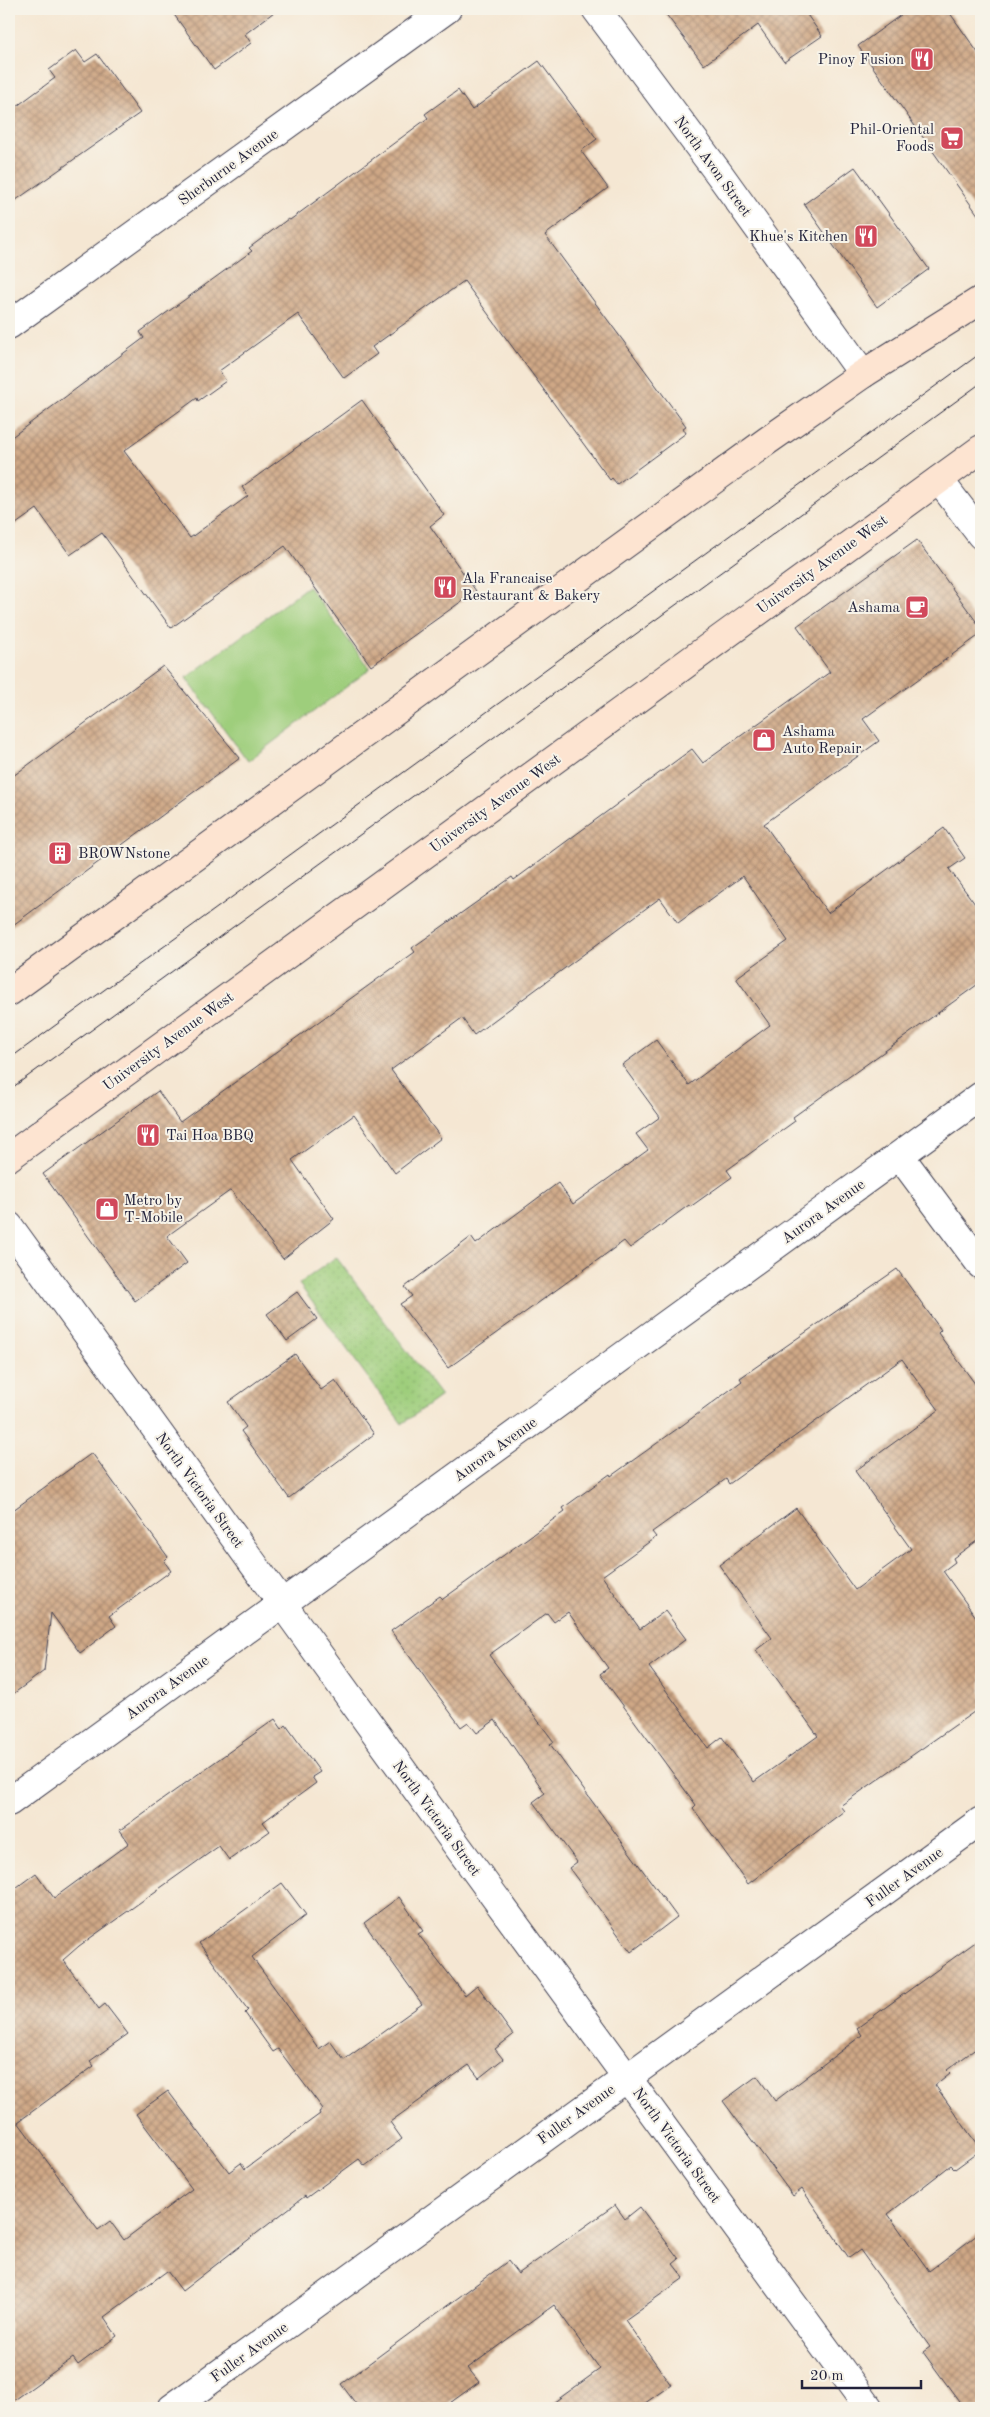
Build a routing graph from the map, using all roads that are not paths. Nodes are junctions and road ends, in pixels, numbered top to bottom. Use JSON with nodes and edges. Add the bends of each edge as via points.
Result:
{"nodes":[{"id":1,"x":447,"y":9,"type":"edge"},
{"id":2,"x":596,"y":9,"type":"edge"},
{"id":3,"x":981,"y":300,"type":"edge"},
{"id":4,"x":9,"y":326,"type":"edge"},
{"id":5,"x":863,"y":374,"type":"junction"},
{"id":6,"x":981,"y":449,"type":"edge"},
{"id":7,"x":939,"y":480,"type":"junction"},
{"id":8,"x":981,"y":534,"type":"edge"},
{"id":9,"x":9,"y":992,"type":"edge"},
{"id":10,"x":981,"y":1096,"type":"edge"},
{"id":11,"x":900,"y":1156,"type":"junction"},
{"id":12,"x":9,"y":1157,"type":"edge"},
{"id":13,"x":9,"y":1226,"type":"edge"},
{"id":14,"x":981,"y":1265,"type":"edge"},
{"id":15,"x":282,"y":1604,"type":"junction"},
{"id":16,"x":9,"y":1802,"type":"edge"},
{"id":17,"x":981,"y":1821,"type":"edge"},
{"id":18,"x":627,"y":2077,"type":"junction"},
{"id":19,"x":172,"y":2408,"type":"edge"},
{"id":20,"x":870,"y":2408,"type":"edge"}],
"edges":[{"from":1,"to":4,"type":"street","name":"Sherburne Avenue"},
{"from":2,"to":5,"type":"street","name":"North Avon Street","via":[[716,168]]},
{"from":3,"to":5,"type":"main road"},
{"from":5,"to":9,"type":"main road"},
{"from":6,"to":7,"type":"main road","name":"University Avenue West"},
{"from":7,"to":8,"type":"street"},
{"from":7,"to":12,"type":"main road","name":"University Avenue West"},
{"from":10,"to":11,"type":"street","name":"Aurora Avenue"},
{"from":11,"to":14,"type":"street"},
{"from":11,"to":15,"type":"street","name":"Aurora Avenue"},
{"from":13,"to":15,"type":"street","name":"North Victoria Street"},
{"from":15,"to":16,"type":"street","name":"Aurora Avenue"},
{"from":15,"to":18,"type":"street","name":"North Victoria Street"},
{"from":17,"to":18,"type":"street","name":"Fuller Avenue"},
{"from":18,"to":19,"type":"street","name":"Fuller Avenue"},
{"from":18,"to":20,"type":"street","name":"North Victoria Street"}]}
